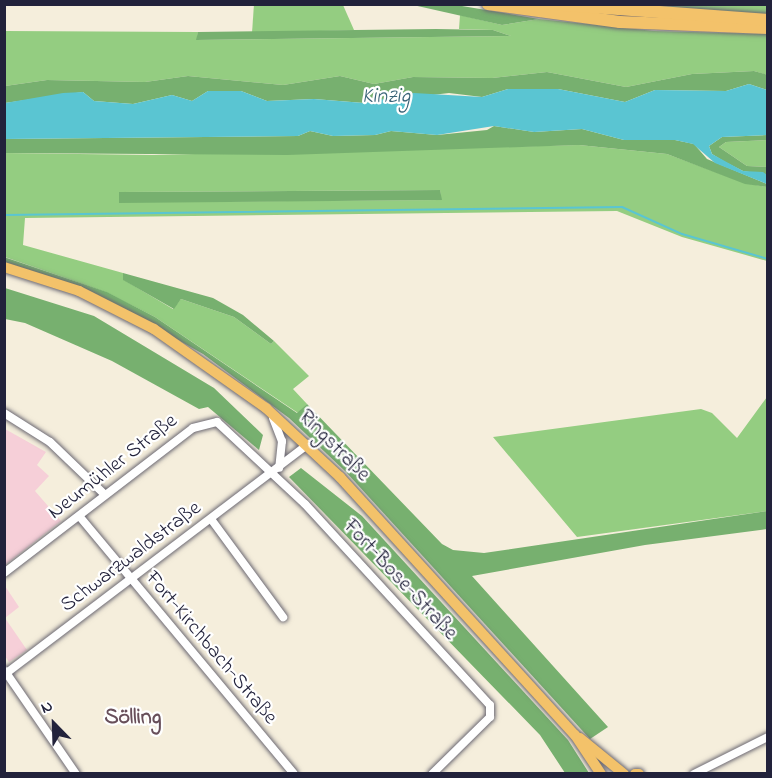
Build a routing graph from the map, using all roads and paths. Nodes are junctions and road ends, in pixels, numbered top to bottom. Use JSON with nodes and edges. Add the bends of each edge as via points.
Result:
{"nodes":[{"id":1,"x":488,"y":4,"type":"edge"},
{"id":2,"x":550,"y":4,"type":"edge"},
{"id":3,"x":768,"y":20,"type":"edge"},
{"id":4,"x":768,"y":28,"type":"edge"},
{"id":5,"x":4,"y":267,"type":"edge"},
{"id":6,"x":266,"y":408,"type":"junction"},
{"id":7,"x":4,"y":413,"type":"edge"},
{"id":8,"x":308,"y":444,"type":"junction"},
{"id":9,"x":279,"y":468,"type":"junction"},
{"id":10,"x":270,"y":475,"type":"junction"},
{"id":11,"x":105,"y":495,"type":"junction"},
{"id":12,"x":80,"y":517,"type":"junction"},
{"id":13,"x":211,"y":519,"type":"junction"},
{"id":14,"x":4,"y":573,"type":"edge"},
{"id":15,"x":130,"y":579,"type":"junction"},
{"id":16,"x":284,"y":617,"type":"dead end"},
{"id":17,"x":5,"y":672,"type":"edge"},
{"id":18,"x":575,"y":735,"type":"junction"},
{"id":19,"x":768,"y":737,"type":"edge"},
{"id":20,"x":693,"y":773,"type":"edge"},
{"id":21,"x":76,"y":774,"type":"edge"},
{"id":22,"x":294,"y":774,"type":"edge"},
{"id":23,"x":432,"y":774,"type":"edge"},
{"id":24,"x":601,"y":774,"type":"edge"},
{"id":25,"x":624,"y":774,"type":"edge"}],
"edges":[{"from":1,"to":4,"type":"highway","via":[[620,22]]},
{"from":2,"to":3,"type":"highway"},
{"from":5,"to":6,"type":"main road","name":"Ringstraße","via":[[79,291],[154,329]]},
{"from":6,"to":8,"type":"main road","name":"Ringstraße"},
{"from":6,"to":9,"type":"street","via":[[282,441]]},
{"from":7,"to":11,"type":"street","via":[[50,442]]},
{"from":8,"to":9,"type":"street","name":"Schwarzwaldstraße"},
{"from":8,"to":18,"type":"main road","name":"Ringstraße"},
{"from":9,"to":10,"type":"street","name":"Schwarzwaldstraße"},
{"from":10,"to":11,"type":"street","name":"Neumühler Straße","via":[[217,422],[209,421],[193,428]]},
{"from":10,"to":13,"type":"street","name":"Schwarzwaldstraße"},
{"from":10,"to":23,"type":"street","name":"Fort-Bose-Straße","via":[[305,504],[490,705],[490,717]]},
{"from":11,"to":12,"type":"street","name":"Neumühler Straße"},
{"from":12,"to":14,"type":"street","name":"Neumühler Straße"},
{"from":12,"to":15,"type":"street","name":"Fort-Kirchbach-Straße"},
{"from":13,"to":15,"type":"street","name":"Schwarzwaldstraße"},
{"from":13,"to":16,"type":"street"},
{"from":15,"to":17,"type":"street","name":"Schwarzwaldstraße"},
{"from":15,"to":22,"type":"street","name":"Fort-Kirchbach-Straße"},
{"from":17,"to":21,"type":"street"},
{"from":18,"to":24,"type":"main road","name":"Ringstraße"},
{"from":18,"to":25,"type":"main road","name":"Ringstraße"},
{"from":19,"to":20,"type":"street"}]}
